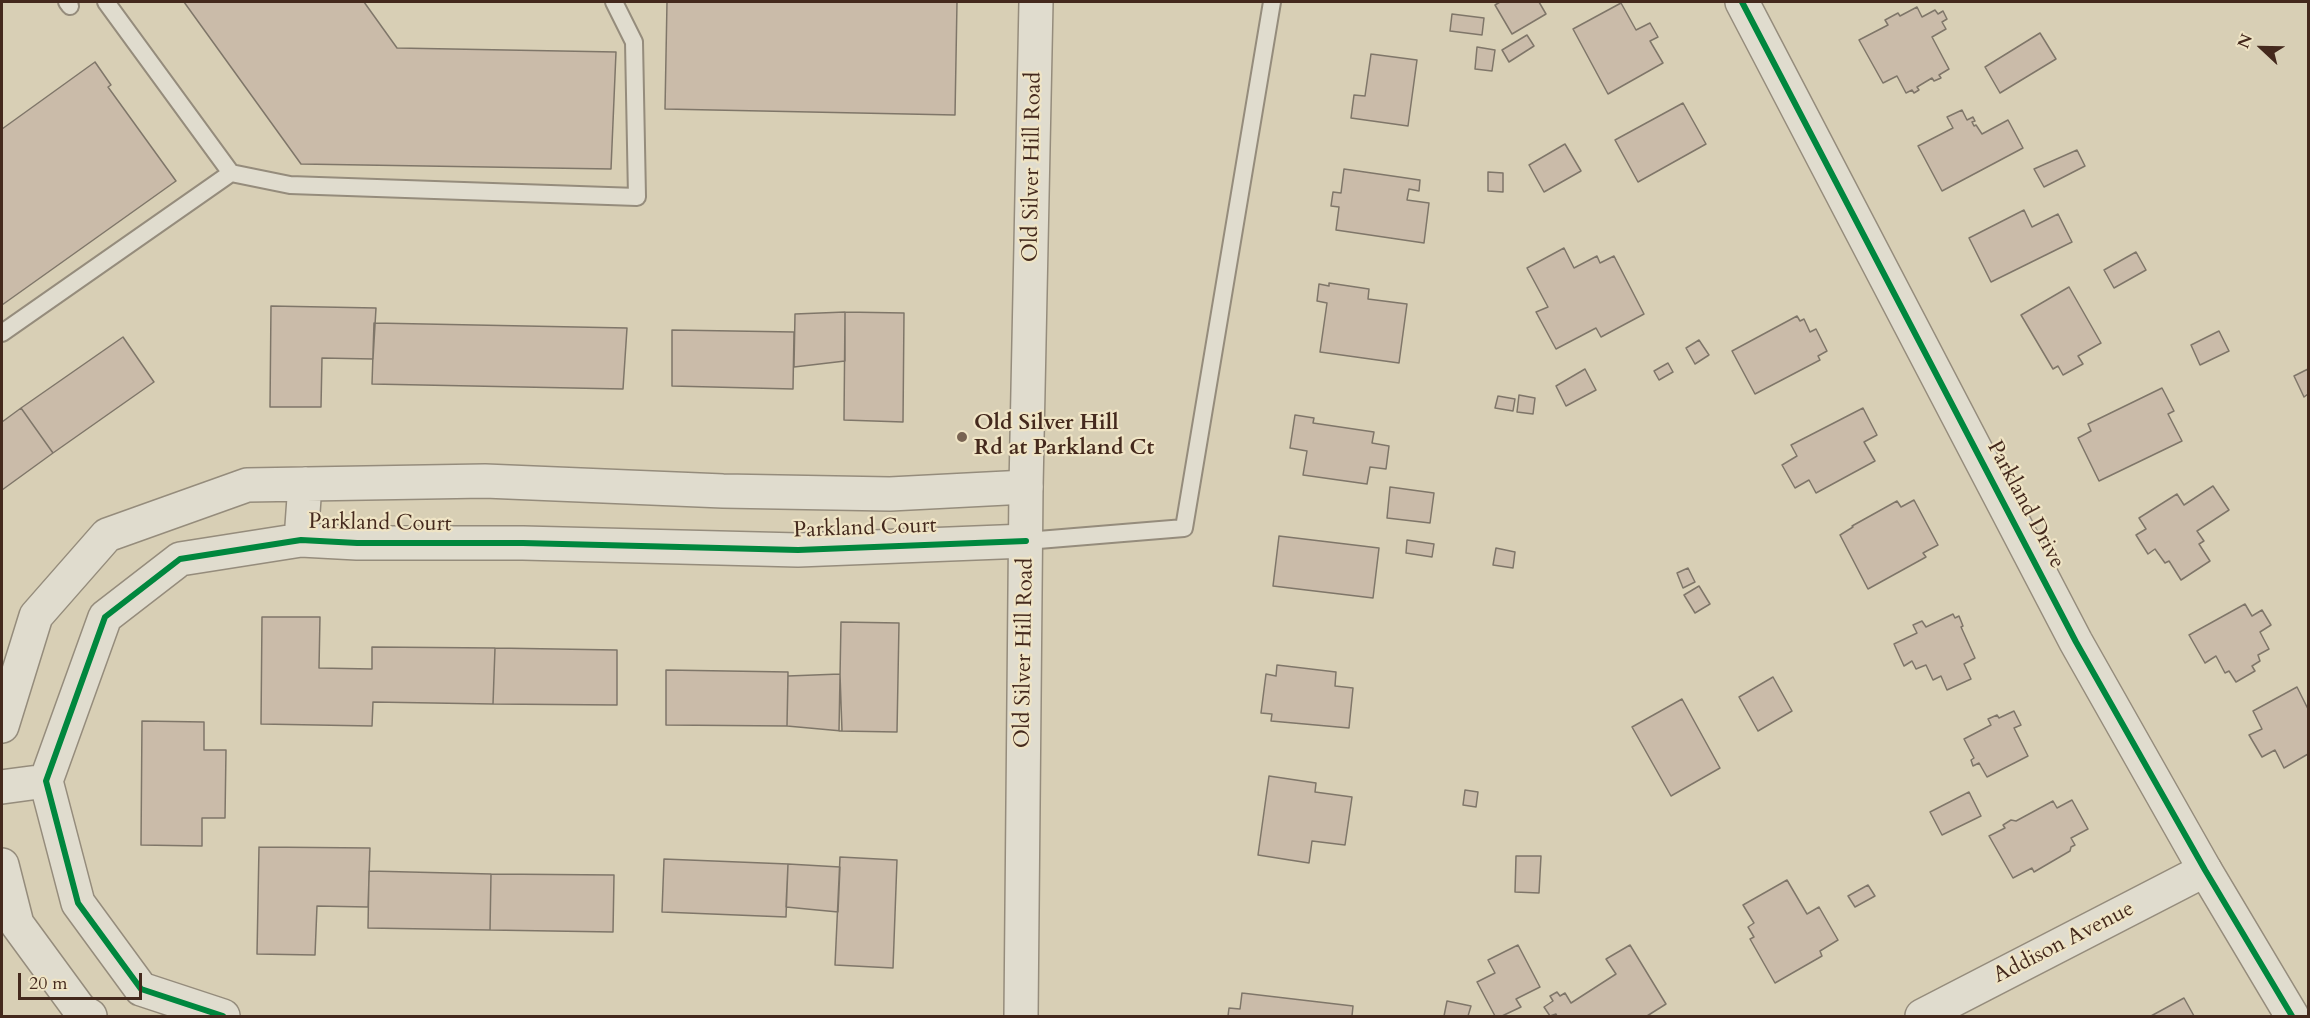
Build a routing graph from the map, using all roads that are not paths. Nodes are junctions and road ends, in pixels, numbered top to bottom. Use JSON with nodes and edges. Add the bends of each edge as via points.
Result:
{"nodes":[{"id":1,"x":106,"y":2,"type":"edge"},
{"id":2,"x":614,"y":2,"type":"edge"},
{"id":3,"x":1036,"y":2,"type":"edge"},
{"id":4,"x":1272,"y":2,"type":"edge"},
{"id":5,"x":1742,"y":2,"type":"edge"},
{"id":6,"x":231,"y":173,"type":"junction"},
{"id":7,"x":2,"y":333,"type":"edge"},
{"id":8,"x":305,"y":484,"type":"junction"},
{"id":9,"x":1026,"y":487,"type":"junction"},
{"id":10,"x":890,"y":494,"type":"junction"},
{"id":11,"x":301,"y":540,"type":"junction"},
{"id":12,"x":1026,"y":541,"type":"junction"},
{"id":13,"x":894,"y":547,"type":"junction"},
{"id":14,"x":2,"y":726,"type":"edge"},
{"id":15,"x":46,"y":781,"type":"junction"},
{"id":16,"x":2,"y":788,"type":"edge"},
{"id":17,"x":2,"y":865,"type":"edge"},
{"id":18,"x":2205,"y":870,"type":"junction"},
{"id":19,"x":90,"y":1017,"type":"edge"},
{"id":20,"x":223,"y":1017,"type":"edge"},
{"id":21,"x":1021,"y":1017,"type":"edge"},
{"id":22,"x":1922,"y":1017,"type":"edge"},
{"id":23,"x":2292,"y":1017,"type":"edge"}],
"edges":[{"from":1,"to":6,"type":"lane"},
{"from":2,"to":6,"type":"lane","via":[[634,42],[637,197],[290,185]]},
{"from":3,"to":9,"type":"street","name":"Old Silver Hill Road"},
{"from":4,"to":12,"type":"lane","via":[[1184,528]]},
{"from":5,"to":18,"type":"street","name":"Parkland Drive","via":[[2076,642]]},
{"from":6,"to":7,"type":"lane"},
{"from":8,"to":10,"type":"street","name":"Parkland Court","via":[[484,481]]},
{"from":8,"to":11,"type":"street"},
{"from":8,"to":14,"type":"street","name":"Parkland Court","via":[[247,485],[107,535],[36,616]]},
{"from":9,"to":10,"type":"street","name":"Parkland Court"},
{"from":9,"to":12,"type":"street","name":"Old Silver Hill Road"},
{"from":10,"to":13,"type":"street"},
{"from":11,"to":13,"type":"street","name":"Parkland Court","via":[[798,550]]},
{"from":11,"to":15,"type":"street","name":"Parkland Court","via":[[180,559],[105,617]]},
{"from":12,"to":13,"type":"street","name":"Parkland Court"},
{"from":12,"to":21,"type":"street","name":"Old Silver Hill Road"},
{"from":15,"to":16,"type":"street"},
{"from":15,"to":20,"type":"street","via":[[78,903],[141,989]]},
{"from":17,"to":19,"type":"street","via":[[17,924],[80,1010]]},
{"from":18,"to":22,"type":"street","name":"Addison Avenue"},
{"from":18,"to":23,"type":"street","name":"Parkland Drive"}]}
